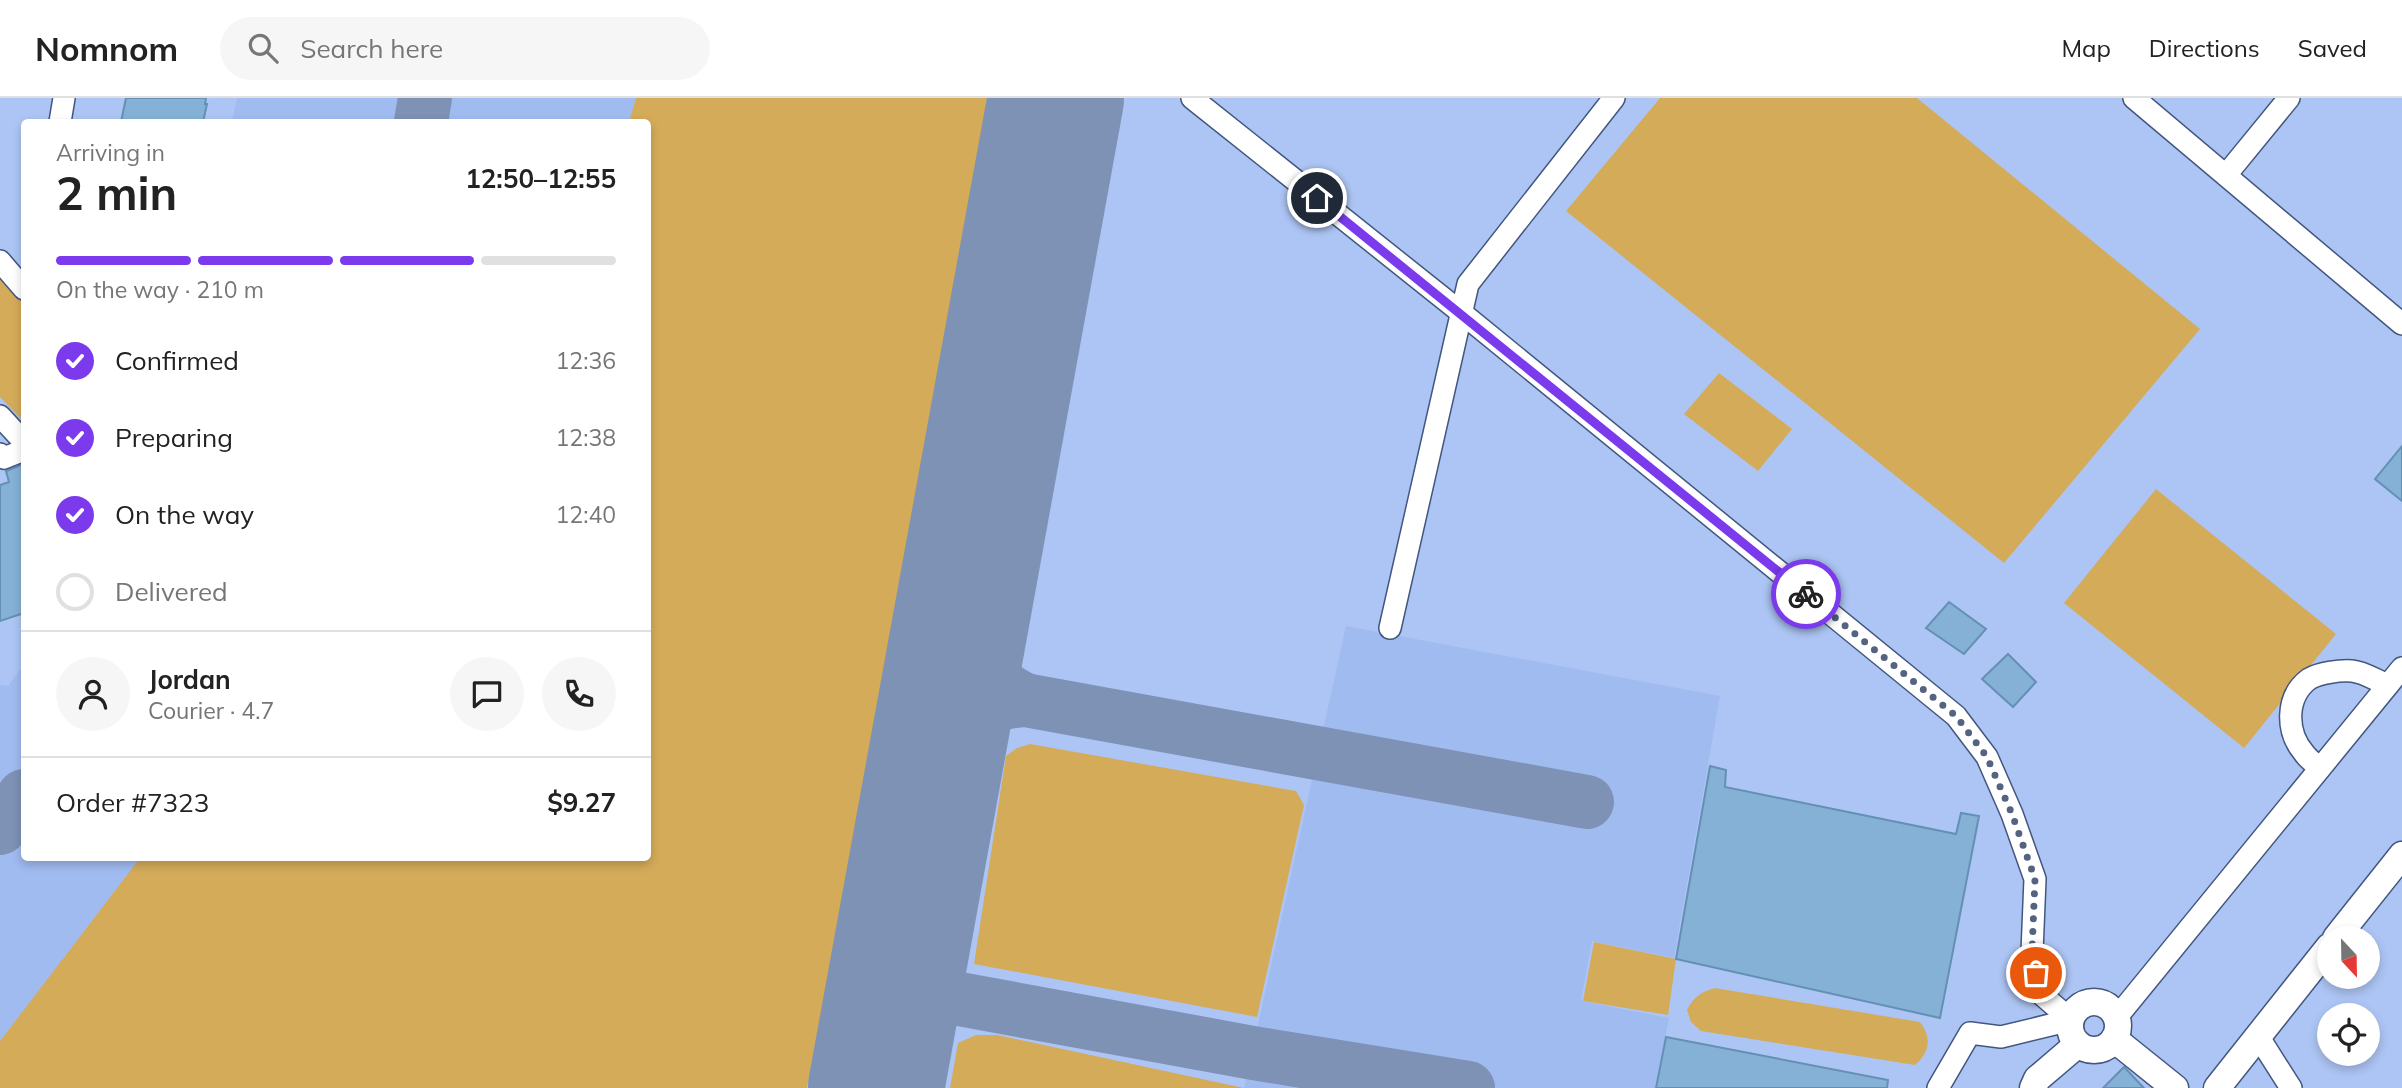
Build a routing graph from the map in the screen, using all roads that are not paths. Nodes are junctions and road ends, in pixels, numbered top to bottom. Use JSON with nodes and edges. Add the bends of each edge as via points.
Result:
{"nodes":[{"id":1,"x":64,"y":98,"type":"edge"},
{"id":2,"x":1192,"y":98,"type":"edge"},
{"id":3,"x":1614,"y":98,"type":"edge"},
{"id":4,"x":2134,"y":98,"type":"edge"},
{"id":5,"x":2289,"y":98,"type":"edge"},
{"id":6,"x":60,"y":119,"type":"edge"},
{"id":7,"x":2226,"y":175,"type":"junction"},
{"id":8,"x":0,"y":261,"type":"edge"},
{"id":9,"x":21,"y":286,"type":"edge"},
{"id":10,"x":1463,"y":314,"type":"junction"},
{"id":11,"x":2402,"y":324,"type":"edge"},
{"id":12,"x":0,"y":416,"type":"edge"},
{"id":13,"x":21,"y":439,"type":"edge"},
{"id":14,"x":21,"y":451,"type":"edge"},
{"id":15,"x":0,"y":454,"type":"edge"},
{"id":16,"x":1391,"y":628,"type":"dead end"},
{"id":17,"x":2402,"y":668,"type":"edge"},
{"id":18,"x":2388,"y":685,"type":"junction"},
{"id":19,"x":2320,"y":768,"type":"junction"},
{"id":20,"x":2402,"y":855,"type":"edge"},
{"id":21,"x":2346,"y":926,"type":"edge"},
{"id":22,"x":2317,"y":962,"type":"edge"},
{"id":23,"x":2115,"y":1028,"type":"junction"},
{"id":24,"x":2074,"y":1032,"type":"junction"},
{"id":25,"x":2258,"y":1036,"type":"junction"},
{"id":26,"x":1938,"y":1088,"type":"edge"},
{"id":27,"x":2033,"y":1088,"type":"edge"},
{"id":28,"x":2175,"y":1088,"type":"edge"},
{"id":29,"x":2217,"y":1088,"type":"edge"},
{"id":30,"x":2291,"y":1088,"type":"edge"}],
"edges":[{"from":1,"to":6,"type":"street"},
{"from":2,"to":10,"type":"street"},
{"from":3,"to":10,"type":"street","via":[[1468,284]]},
{"from":4,"to":7,"type":"street"},
{"from":5,"to":7,"type":"street"},
{"from":7,"to":11,"type":"street"},
{"from":8,"to":9,"type":"street"},
{"from":10,"to":16,"type":"street"},
{"from":10,"to":24,"type":"street","via":[[1956,716],[1987,757],[2012,814],[2035,879],[2032,952],[2041,994]]},
{"from":12,"to":13,"type":"street"},
{"from":14,"to":15,"type":"street","via":[[4,458]]},
{"from":17,"to":18,"type":"street"},
{"from":18,"to":19,"type":"street"},
{"from":18,"to":19,"type":"street","via":[[2354,671],[2336,672],[2310,678],[2297,693],[2289,714],[2294,736]]},
{"from":19,"to":23,"type":"street"},
{"from":20,"to":21,"type":"main road"},
{"from":22,"to":25,"type":"main road"},
{"from":23,"to":24,"type":"main road","via":[[2102,1048],[2094,1050]]},
{"from":23,"to":24,"type":"main road","via":[[2106,1005],[2089,1002],[2075,1012]]},
{"from":23,"to":28,"type":"main road"},
{"from":24,"to":26,"type":"street","via":[[2001,1037],[1970,1032]]},
{"from":24,"to":27,"type":"main road"},
{"from":25,"to":29,"type":"main road"},
{"from":25,"to":30,"type":"street"}]}
